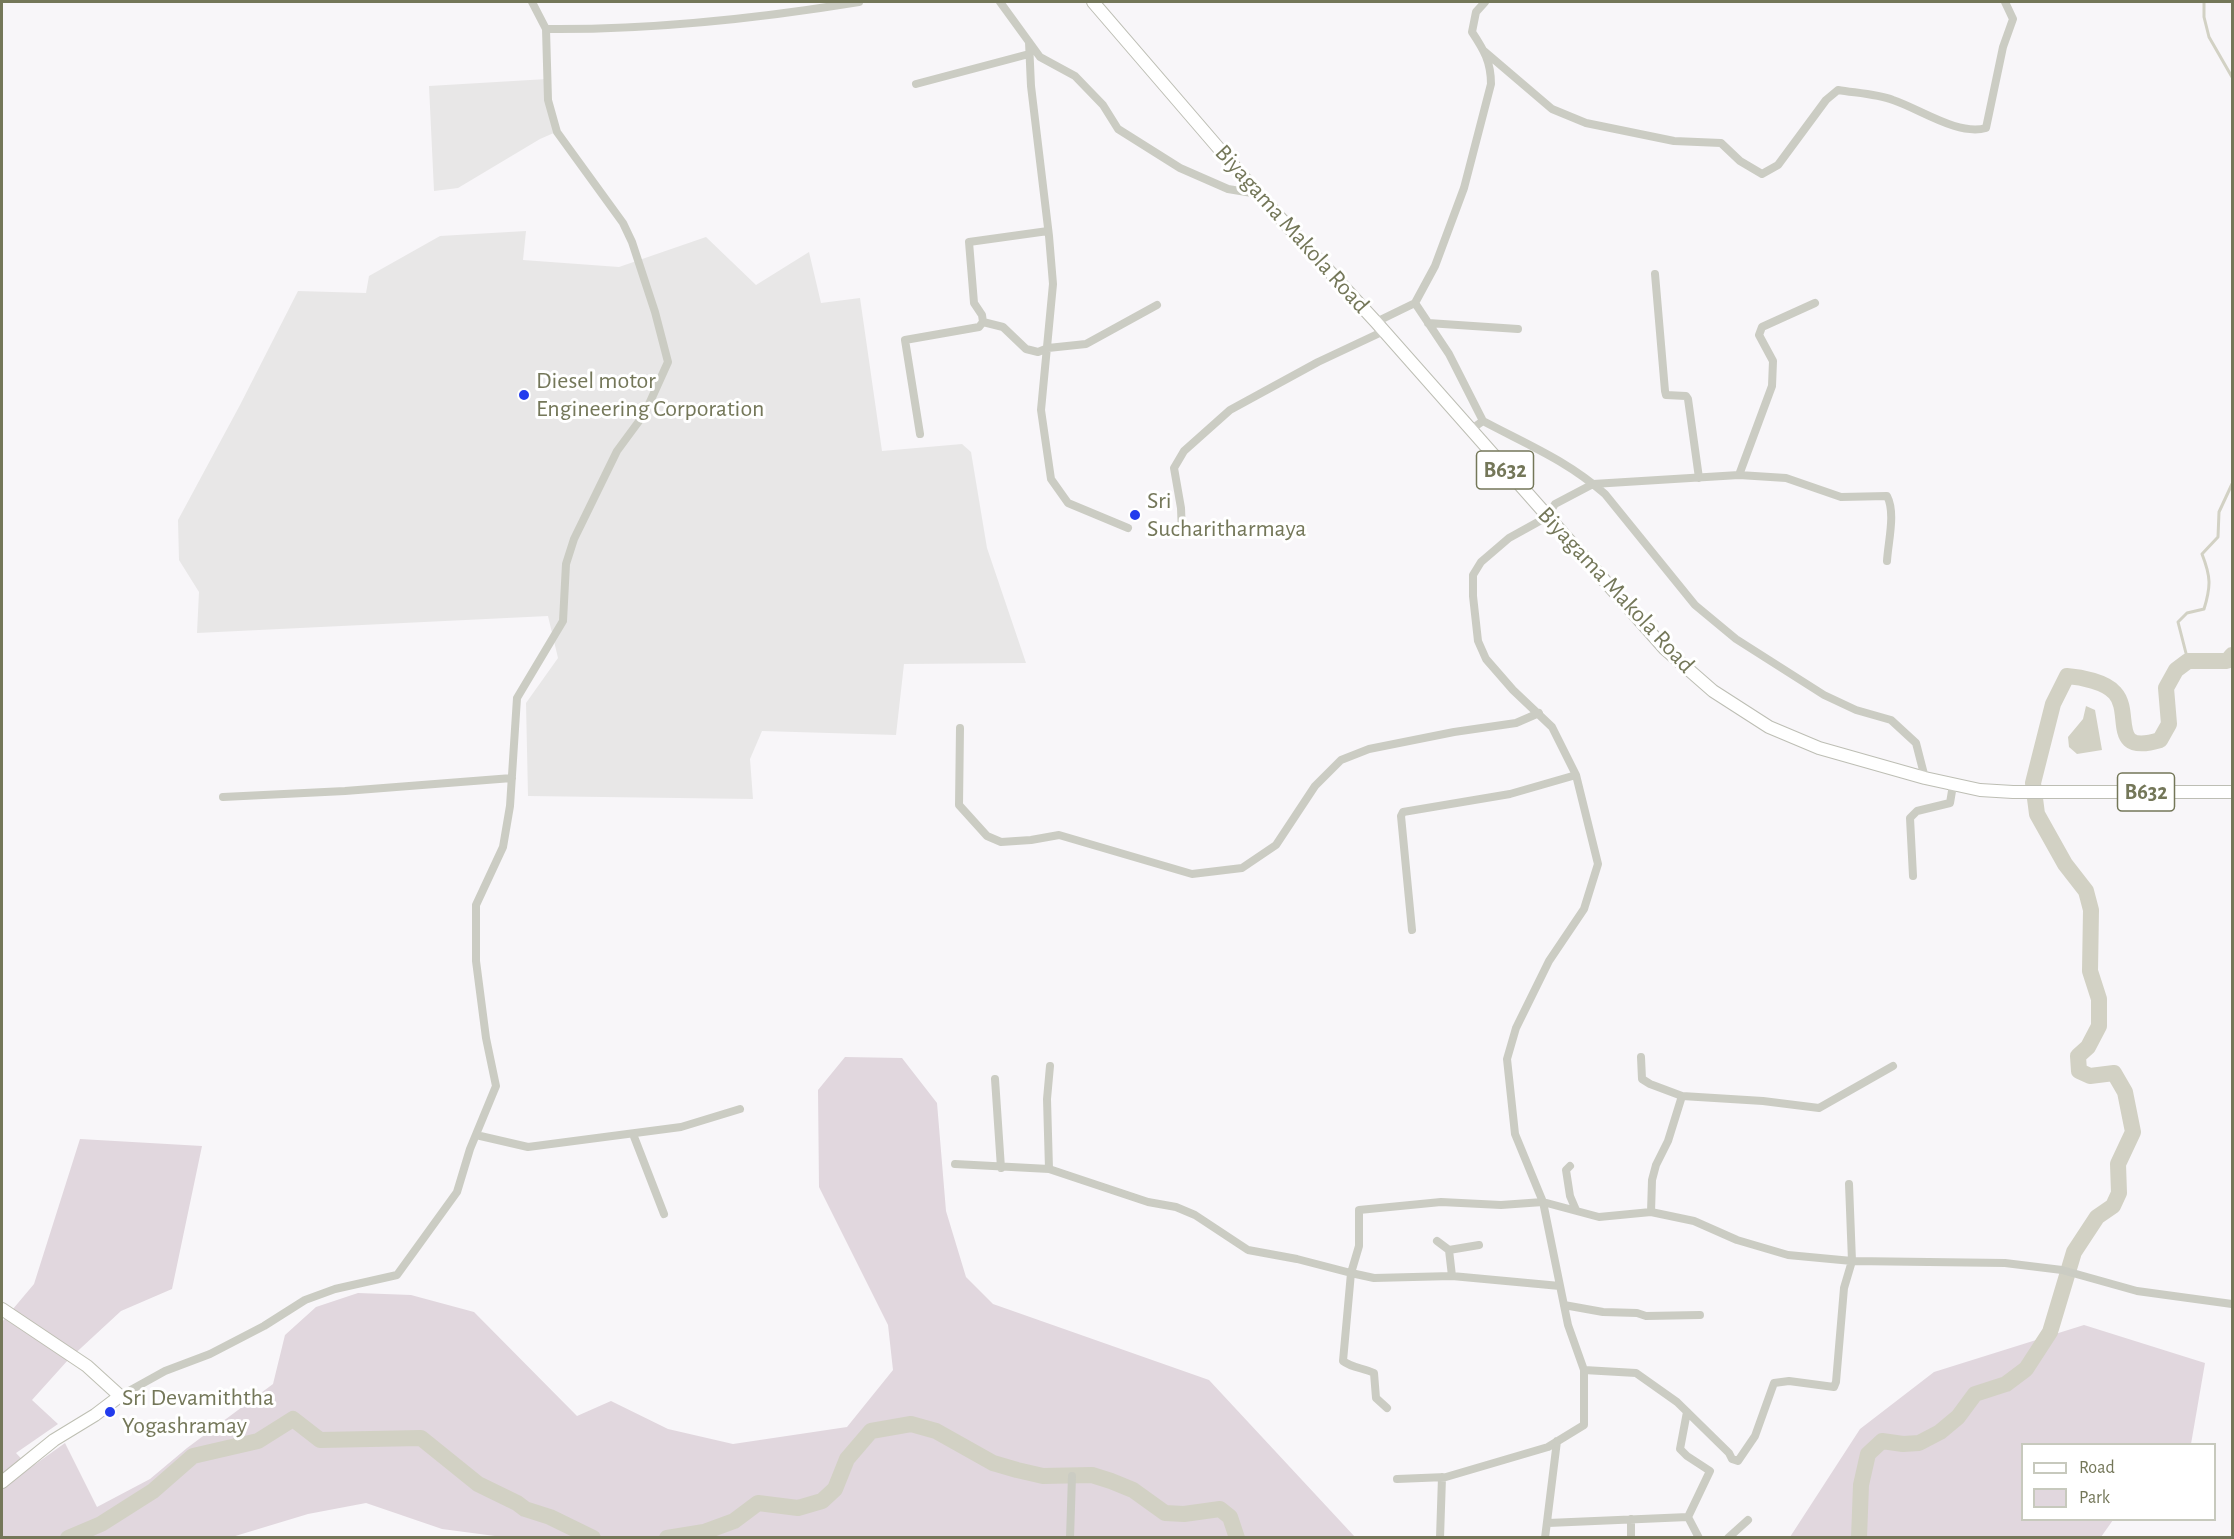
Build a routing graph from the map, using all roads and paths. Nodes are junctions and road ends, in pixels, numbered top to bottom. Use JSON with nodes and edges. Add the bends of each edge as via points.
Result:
{"nodes":[{"id":1,"x":532,"y":2,"type":"edge"},
{"id":2,"x":859,"y":2,"type":"edge"},
{"id":3,"x":1000,"y":2,"type":"edge"},
{"id":4,"x":1094,"y":2,"type":"edge"},
{"id":5,"x":1485,"y":2,"type":"edge"},
{"id":6,"x":2005,"y":2,"type":"edge"},
{"id":7,"x":546,"y":29,"type":"junction"},
{"id":8,"x":1029,"y":42,"type":"junction"},
{"id":9,"x":1484,"y":51,"type":"junction"},
{"id":10,"x":1029,"y":54,"type":"junction"},
{"id":11,"x":916,"y":84,"type":"dead end"},
{"id":12,"x":1258,"y":194,"type":"junction"},
{"id":13,"x":1048,"y":231,"type":"junction"},
{"id":14,"x":1655,"y":274,"type":"dead end"},
{"id":15,"x":1415,"y":303,"type":"junction"},
{"id":16,"x":1815,"y":303,"type":"dead end"},
{"id":17,"x":1157,"y":305,"type":"dead end"},
{"id":18,"x":983,"y":322,"type":"junction"},
{"id":19,"x":1428,"y":323,"type":"junction"},
{"id":20,"x":1380,"y":327,"type":"junction"},
{"id":21,"x":1518,"y":329,"type":"dead end"},
{"id":22,"x":1048,"y":348,"type":"junction"},
{"id":23,"x":1483,"y":421,"type":"junction"},
{"id":24,"x":1470,"y":430,"type":"junction"},
{"id":25,"x":920,"y":434,"type":"dead end"},
{"id":26,"x":1739,"y":475,"type":"junction"},
{"id":27,"x":1699,"y":478,"type":"junction"},
{"id":28,"x":1593,"y":484,"type":"junction"},
{"id":29,"x":1547,"y":517,"type":"junction"},
{"id":30,"x":1128,"y":528,"type":"dead end"},
{"id":31,"x":1182,"y":534,"type":"dead end"},
{"id":32,"x":1887,"y":561,"type":"dead end"},
{"id":33,"x":1539,"y":713,"type":"junction"},
{"id":34,"x":960,"y":728,"type":"dead end"},
{"id":35,"x":1576,"y":775,"type":"junction"},
{"id":36,"x":512,"y":778,"type":"junction"},
{"id":37,"x":1925,"y":778,"type":"junction"},
{"id":38,"x":1953,"y":785,"type":"junction"},
{"id":39,"x":2232,"y":792,"type":"edge"},
{"id":40,"x":224,"y":797,"type":"dead end"},
{"id":41,"x":1913,"y":876,"type":"dead end"},
{"id":42,"x":1412,"y":930,"type":"dead end"},
{"id":43,"x":1641,"y":1057,"type":"dead end"},
{"id":44,"x":1050,"y":1066,"type":"dead end"},
{"id":45,"x":1893,"y":1066,"type":"dead end"},
{"id":46,"x":995,"y":1079,"type":"dead end"},
{"id":47,"x":1682,"y":1096,"type":"junction"},
{"id":48,"x":740,"y":1109,"type":"dead end"},
{"id":49,"x":633,"y":1134,"type":"junction"},
{"id":50,"x":476,"y":1135,"type":"junction"},
{"id":51,"x":954,"y":1164,"type":"dead end"},
{"id":52,"x":1570,"y":1166,"type":"dead end"},
{"id":53,"x":1001,"y":1168,"type":"junction"},
{"id":54,"x":1049,"y":1169,"type":"junction"},
{"id":55,"x":1849,"y":1184,"type":"dead end"},
{"id":56,"x":1542,"y":1202,"type":"junction"},
{"id":57,"x":1576,"y":1210,"type":"junction"},
{"id":58,"x":1651,"y":1212,"type":"junction"},
{"id":59,"x":663,"y":1214,"type":"dead end"},
{"id":60,"x":1437,"y":1241,"type":"dead end"},
{"id":61,"x":1479,"y":1245,"type":"dead end"},
{"id":62,"x":1449,"y":1250,"type":"junction"},
{"id":63,"x":1852,"y":1261,"type":"junction"},
{"id":64,"x":1351,"y":1273,"type":"junction"},
{"id":65,"x":1452,"y":1276,"type":"junction"},
{"id":66,"x":1560,"y":1286,"type":"junction"},
{"id":67,"x":2232,"y":1304,"type":"edge"},
{"id":68,"x":1564,"y":1305,"type":"junction"},
{"id":69,"x":2,"y":1309,"type":"edge"},
{"id":70,"x":1700,"y":1315,"type":"dead end"},
{"id":71,"x":1584,"y":1370,"type":"junction"},
{"id":72,"x":120,"y":1396,"type":"junction"},
{"id":73,"x":1387,"y":1408,"type":"dead end"},
{"id":74,"x":1688,"y":1412,"type":"junction"},
{"id":75,"x":1557,"y":1442,"type":"junction"},
{"id":76,"x":1072,"y":1476,"type":"dead end"},
{"id":77,"x":1442,"y":1478,"type":"junction"},
{"id":78,"x":1397,"y":1479,"type":"dead end"},
{"id":79,"x":2,"y":1482,"type":"edge"},
{"id":80,"x":1688,"y":1517,"type":"junction"},
{"id":81,"x":1631,"y":1519,"type":"junction"},
{"id":82,"x":1748,"y":1520,"type":"dead end"},
{"id":83,"x":1548,"y":1523,"type":"junction"},
{"id":84,"x":1070,"y":1538,"type":"edge"},
{"id":85,"x":1440,"y":1538,"type":"edge"},
{"id":86,"x":1545,"y":1538,"type":"edge"},
{"id":87,"x":1631,"y":1538,"type":"edge"},
{"id":88,"x":1699,"y":1538,"type":"edge"},
{"id":89,"x":1728,"y":1538,"type":"edge"}],
"edges":[{"from":1,"to":7,"type":"street"},
{"from":2,"to":7,"type":"street","via":[[647,28]]},
{"from":3,"to":8,"type":"street"},
{"from":4,"to":12,"type":"main road","name":"Biyagama Makola Road","number":"B632"},
{"from":5,"to":9,"type":"street","via":[[1476,12],[1472,32]]},
{"from":6,"to":9,"type":"street","via":[[2013,19],[1986,128],[1975,131],[1892,99],[1838,90],[1826,100],[1778,165],[1762,174],[1721,143],[1674,141],[1586,123],[1552,109]]},
{"from":7,"to":36,"type":"street","via":[[548,100],[557,132],[623,223],[655,312],[668,362],[645,413],[617,452],[574,539],[566,564],[563,621],[517,698]]},
{"from":8,"to":10,"type":"street"},
{"from":8,"to":12,"type":"street","via":[[1040,57],[1075,76],[1103,105],[1118,129],[1180,168],[1228,189]]},
{"from":9,"to":15,"type":"street","via":[[1491,67],[1491,84],[1464,188],[1435,266]]},
{"from":10,"to":11,"type":"street"},
{"from":10,"to":13,"type":"street"},
{"from":12,"to":20,"type":"main road","name":"Biyagama Makola Road","number":"B632"},
{"from":13,"to":18,"type":"street","via":[[969,242],[974,303]]},
{"from":13,"to":22,"type":"street","via":[[1053,284]]},
{"from":14,"to":27,"type":"street","via":[[1665,391],[1666,395],[1683,395],[1688,399]]},
{"from":15,"to":19,"type":"street"},
{"from":15,"to":20,"type":"street"},
{"from":16,"to":26,"type":"street","via":[[1760,331],[1773,361],[1772,386]]},
{"from":17,"to":22,"type":"street","via":[[1086,344]]},
{"from":18,"to":22,"type":"street","via":[[1003,327],[1026,349],[1038,352]]},
{"from":18,"to":25,"type":"street","via":[[979,327],[905,340]]},
{"from":19,"to":21,"type":"street"},
{"from":19,"to":23,"type":"street","via":[[1449,354]]},
{"from":20,"to":24,"type":"main road","name":"Biyagama Makola Road","number":"B632"},
{"from":20,"to":31,"type":"street","via":[[1230,410],[1184,451],[1174,468]]},
{"from":22,"to":30,"type":"street","via":[[1041,410],[1051,479],[1068,503]]},
{"from":23,"to":24,"type":"street"},
{"from":23,"to":28,"type":"street","via":[[1558,459]]},
{"from":24,"to":29,"type":"main road","name":"Biyagama Makola Road","number":"B632"},
{"from":26,"to":27,"type":"street"},
{"from":26,"to":32,"type":"street","via":[[1786,478],[1841,497],[1887,496],[1891,514]]},
{"from":27,"to":28,"type":"street"},
{"from":28,"to":29,"type":"street","via":[[1555,504]]},
{"from":28,"to":37,"type":"street","via":[[1695,605],[1736,639],[1824,695],[1891,720],[1916,742]]},
{"from":29,"to":33,"type":"street","via":[[1509,538],[1481,562],[1473,575],[1478,641],[1486,659]]},
{"from":29,"to":37,"type":"main road","name":"Biyagama Makola Road","number":"B632","via":[[1665,649],[1713,691],[1769,727],[1819,748]]},
{"from":33,"to":34,"type":"street","via":[[1516,723],[1369,748],[1341,760],[1315,786],[1276,845],[1242,868],[1192,874],[1059,835],[1001,842],[987,836],[959,805]]},
{"from":33,"to":35,"type":"street","via":[[1552,727]]},
{"from":35,"to":42,"type":"street","via":[[1510,794],[1403,812]]},
{"from":35,"to":56,"type":"street","via":[[1598,864],[1584,909],[1549,961],[1516,1028],[1507,1059],[1515,1134]]},
{"from":36,"to":40,"type":"street"},
{"from":36,"to":50,"type":"street","via":[[503,846],[476,905],[476,961],[496,1086]]},
{"from":37,"to":38,"type":"main road","name":"Biyagama Makola Road","number":"B632"},
{"from":38,"to":39,"type":"main road","name":"Biyagama Makola Road","number":"B632","via":[[2013,792]]},
{"from":38,"to":41,"type":"street","via":[[1950,803],[1917,811],[1910,818]]},
{"from":43,"to":47,"type":"street","via":[[1641,1079]]},
{"from":44,"to":54,"type":"street"},
{"from":45,"to":47,"type":"street","via":[[1819,1108]]},
{"from":46,"to":53,"type":"street"},
{"from":47,"to":58,"type":"street","via":[[1656,1165]]},
{"from":48,"to":49,"type":"street","via":[[681,1127]]},
{"from":49,"to":50,"type":"street","via":[[528,1147]]},
{"from":49,"to":59,"type":"street"},
{"from":50,"to":72,"type":"street","via":[[457,1192],[397,1275],[305,1300],[264,1326]]},
{"from":51,"to":53,"type":"street"},
{"from":52,"to":57,"type":"street","via":[[1566,1170]]},
{"from":53,"to":54,"type":"street"},
{"from":54,"to":64,"type":"street","via":[[1148,1202],[1176,1207],[1248,1250]]},
{"from":55,"to":63,"type":"street"},
{"from":56,"to":57,"type":"street"},
{"from":56,"to":64,"type":"street","via":[[1442,1202],[1359,1210],[1359,1246]]},
{"from":56,"to":66,"type":"street"},
{"from":57,"to":58,"type":"street","via":[[1599,1217]]},
{"from":58,"to":63,"type":"street","via":[[1694,1221],[1737,1240],[1788,1255]]},
{"from":60,"to":62,"type":"street"},
{"from":61,"to":62,"type":"street"},
{"from":62,"to":65,"type":"street"},
{"from":63,"to":67,"type":"street","via":[[2005,1263],[2062,1270],[2137,1291]]},
{"from":63,"to":74,"type":"street","via":[[1844,1288],[1834,1387],[1790,1381],[1774,1383],[1755,1436],[1738,1461]]},
{"from":64,"to":65,"type":"street","via":[[1374,1278]]},
{"from":64,"to":73,"type":"street","via":[[1343,1361],[1374,1373],[1376,1398]]},
{"from":65,"to":66,"type":"street"},
{"from":66,"to":68,"type":"street"},
{"from":68,"to":70,"type":"street","via":[[1646,1316]]},
{"from":68,"to":71,"type":"street"},
{"from":69,"to":72,"type":"main road","via":[[87,1366]]},
{"from":71,"to":74,"type":"street","via":[[1636,1373]]},
{"from":71,"to":75,"type":"street","via":[[1584,1425]]},
{"from":72,"to":79,"type":"main road","via":[[54,1440]]},
{"from":74,"to":80,"type":"street","via":[[1680,1449],[1710,1471]]},
{"from":75,"to":77,"type":"street"},
{"from":75,"to":83,"type":"street"},
{"from":76,"to":84,"type":"street"},
{"from":77,"to":78,"type":"street"},
{"from":77,"to":85,"type":"street"},
{"from":80,"to":81,"type":"street"},
{"from":80,"to":88,"type":"street"},
{"from":81,"to":83,"type":"street"},
{"from":81,"to":87,"type":"street"},
{"from":82,"to":89,"type":"street"},
{"from":83,"to":86,"type":"street"}]}
